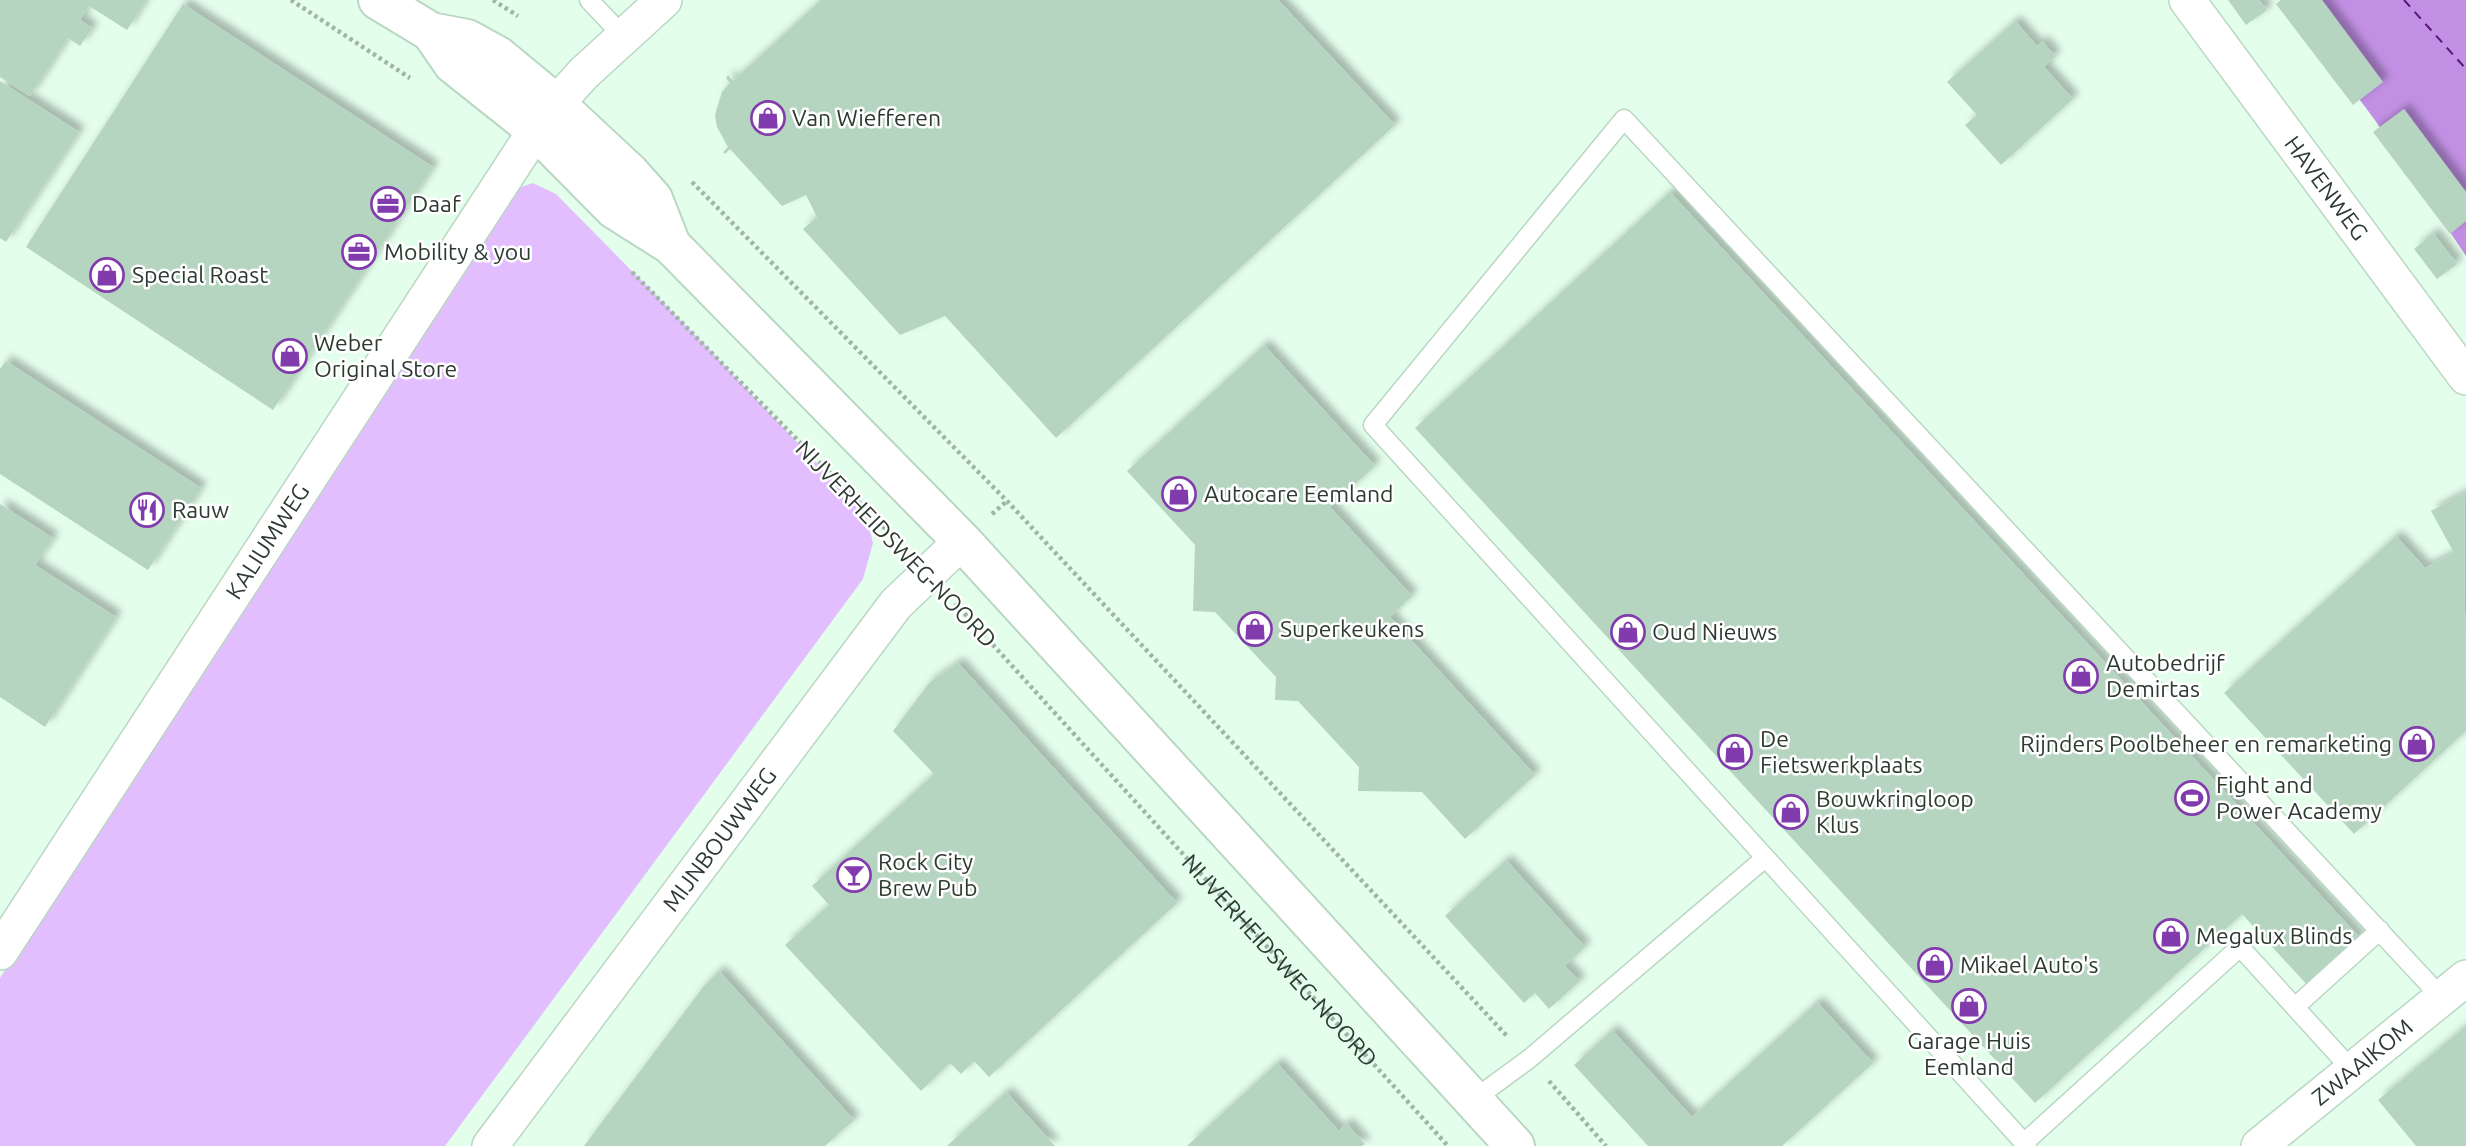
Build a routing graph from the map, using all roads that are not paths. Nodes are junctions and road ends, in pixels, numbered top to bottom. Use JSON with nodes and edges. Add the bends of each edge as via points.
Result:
{"nodes":[{"id":1,"x":379,"y":0,"type":"edge"},
{"id":2,"x":589,"y":0,"type":"edge"},
{"id":3,"x":664,"y":0,"type":"edge"},
{"id":4,"x":2187,"y":0,"type":"edge"},
{"id":5,"x":623,"y":36,"type":"junction"},
{"id":6,"x":546,"y":117,"type":"junction"},
{"id":7,"x":2466,"y":377,"type":"edge"},
{"id":8,"x":962,"y":541,"type":"junction"},
{"id":9,"x":1765,"y":859,"type":"junction"},
{"id":10,"x":2380,"y":930,"type":"junction"},
{"id":11,"x":0,"y":952,"type":"edge"},
{"id":12,"x":2454,"y":988,"type":"edge"},
{"id":13,"x":2295,"y":1007,"type":"junction"},
{"id":14,"x":2352,"y":1069,"type":"junction"},
{"id":15,"x":1474,"y":1100,"type":"junction"},
{"id":16,"x":2026,"y":1144,"type":"edge"},
{"id":17,"x":490,"y":1146,"type":"edge"},
{"id":18,"x":1516,"y":1146,"type":"edge"},
{"id":19,"x":2259,"y":1146,"type":"edge"}],
"edges":[{"from":1,"to":6,"type":"street","name":"NIJVERHEIDSWEG-NOORD","via":[[431,32],[467,39],[498,56]]},
{"from":2,"to":5,"type":"lane"},
{"from":3,"to":5,"type":"street"},
{"from":4,"to":7,"type":"street","name":"HAVENWEG"},
{"from":5,"to":6,"type":"street"},
{"from":6,"to":8,"type":"street","name":"NIJVERHEIDSWEG-NOORD","via":[[631,173],[653,199],[671,245]]},
{"from":6,"to":11,"type":"street","name":"KALIUMWEG"},
{"from":8,"to":15,"type":"street","name":"NIJVERHEIDSWEG-NOORD"},
{"from":8,"to":17,"type":"street","name":"MIJNBOUWWEG","via":[[896,604]]},
{"from":9,"to":10,"type":"lane","via":[[1373,425],[1625,119]]},
{"from":9,"to":15,"type":"lane","via":[[1529,1059]]},
{"from":9,"to":16,"type":"lane"},
{"from":10,"to":12,"type":"lane"},
{"from":10,"to":13,"type":"lane"},
{"from":12,"to":14,"type":"street","name":"ZWAAIKOM"},
{"from":13,"to":14,"type":"lane"},
{"from":13,"to":16,"type":"lane","via":[[2240,947]]},
{"from":14,"to":19,"type":"street","name":"ZWAAIKOM"},
{"from":15,"to":18,"type":"street","name":"NIJVERHEIDSWEG-NOORD"}]}
